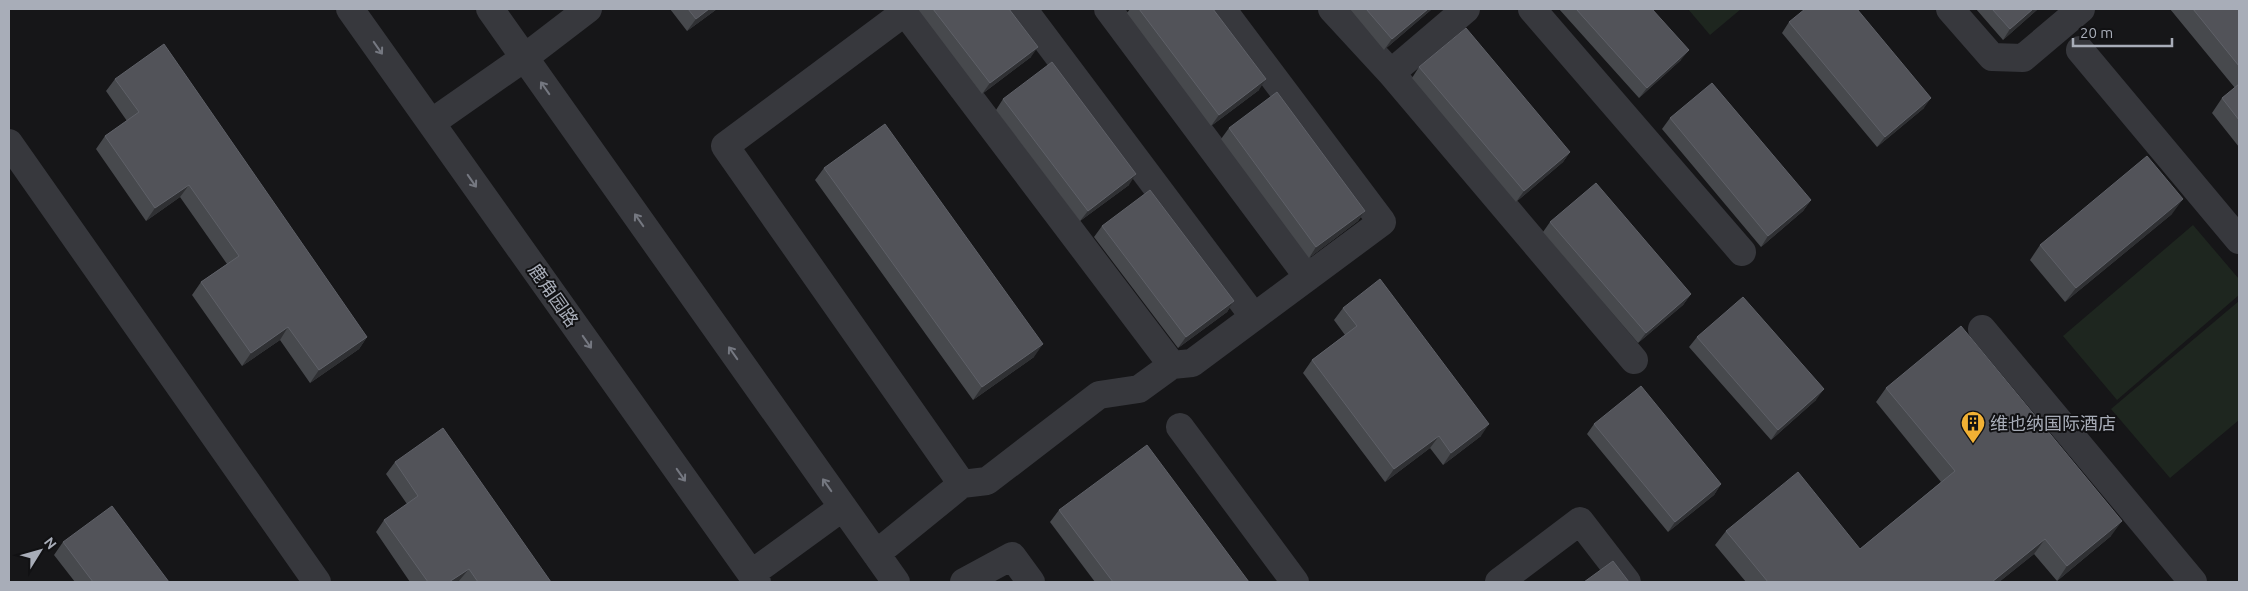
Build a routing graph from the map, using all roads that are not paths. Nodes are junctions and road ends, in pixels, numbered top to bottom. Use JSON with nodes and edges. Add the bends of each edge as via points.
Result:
{"nodes":[{"id":1,"x":350,"y":9,"type":"edge"},
{"id":2,"x":490,"y":9,"type":"edge"},
{"id":3,"x":588,"y":9,"type":"edge"},
{"id":4,"x":1023,"y":9,"type":"edge"},
{"id":5,"x":1108,"y":9,"type":"edge"},
{"id":6,"x":1222,"y":9,"type":"edge"},
{"id":7,"x":1332,"y":9,"type":"edge"},
{"id":8,"x":1466,"y":9,"type":"edge"},
{"id":9,"x":1532,"y":9,"type":"edge"},
{"id":10,"x":1950,"y":9,"type":"edge"},
{"id":11,"x":2081,"y":9,"type":"edge"},
{"id":12,"x":2080,"y":50,"type":"dead end"},
{"id":13,"x":524,"y":58,"type":"junction"},
{"id":14,"x":1391,"y":73,"type":"junction"},
{"id":15,"x":431,"y":123,"type":"junction"},
{"id":16,"x":9,"y":143,"type":"edge"},
{"id":17,"x":2239,"y":239,"type":"edge"},
{"id":18,"x":1742,"y":252,"type":"dead end"},
{"id":19,"x":1308,"y":277,"type":"junction"},
{"id":20,"x":1254,"y":317,"type":"junction"},
{"id":21,"x":1982,"y":329,"type":"dead end"},
{"id":22,"x":1634,"y":360,"type":"dead end"},
{"id":23,"x":1172,"y":364,"type":"junction"},
{"id":24,"x":1180,"y":426,"type":"dead end"},
{"id":25,"x":962,"y":484,"type":"junction"},
{"id":26,"x":843,"y":507,"type":"junction"},
{"id":27,"x":876,"y":554,"type":"junction"},
{"id":28,"x":754,"y":578,"type":"edge"},
{"id":29,"x":317,"y":582,"type":"edge"},
{"id":30,"x":896,"y":582,"type":"edge"},
{"id":31,"x":964,"y":582,"type":"edge"},
{"id":32,"x":1031,"y":582,"type":"edge"},
{"id":33,"x":1294,"y":582,"type":"edge"},
{"id":34,"x":1499,"y":582,"type":"edge"},
{"id":35,"x":1627,"y":582,"type":"edge"},
{"id":36,"x":2193,"y":582,"type":"edge"}],
"edges":[{"from":1,"to":15,"type":"street","name":"鹿角园路","one_way":true},
{"from":2,"to":13,"type":"street"},
{"from":3,"to":13,"type":"street"},
{"from":4,"to":20,"type":"street"},
{"from":5,"to":19,"type":"street"},
{"from":6,"to":19,"type":"street","via":[[1382,222]]},
{"from":7,"to":14,"type":"street"},
{"from":8,"to":14,"type":"street"},
{"from":9,"to":18,"type":"street"},
{"from":10,"to":11,"type":"street","via":[[1992,57],[2023,58]]},
{"from":12,"to":17,"type":"street"},
{"from":13,"to":15,"type":"street"},
{"from":26,"to":13,"type":"street","one_way":true},
{"from":14,"to":22,"type":"street"},
{"from":15,"to":28,"type":"street","name":"鹿角园路","one_way":true},
{"from":16,"to":29,"type":"street"},
{"from":19,"to":20,"type":"street"},
{"from":20,"to":23,"type":"street","via":[[1192,363]]},
{"from":21,"to":36,"type":"street"},
{"from":23,"to":25,"type":"street","via":[[1139,389],[1100,395],[987,480]]},
{"from":23,"to":25,"type":"street","via":[[905,12],[725,146]]},
{"from":24,"to":33,"type":"street"},
{"from":25,"to":27,"type":"street"},
{"from":26,"to":27,"type":"street"},
{"from":26,"to":28,"type":"street"},
{"from":27,"to":30,"type":"street"},
{"from":31,"to":32,"type":"street","via":[[1012,556]]},
{"from":34,"to":35,"type":"street","via":[[1580,521]]}]}
